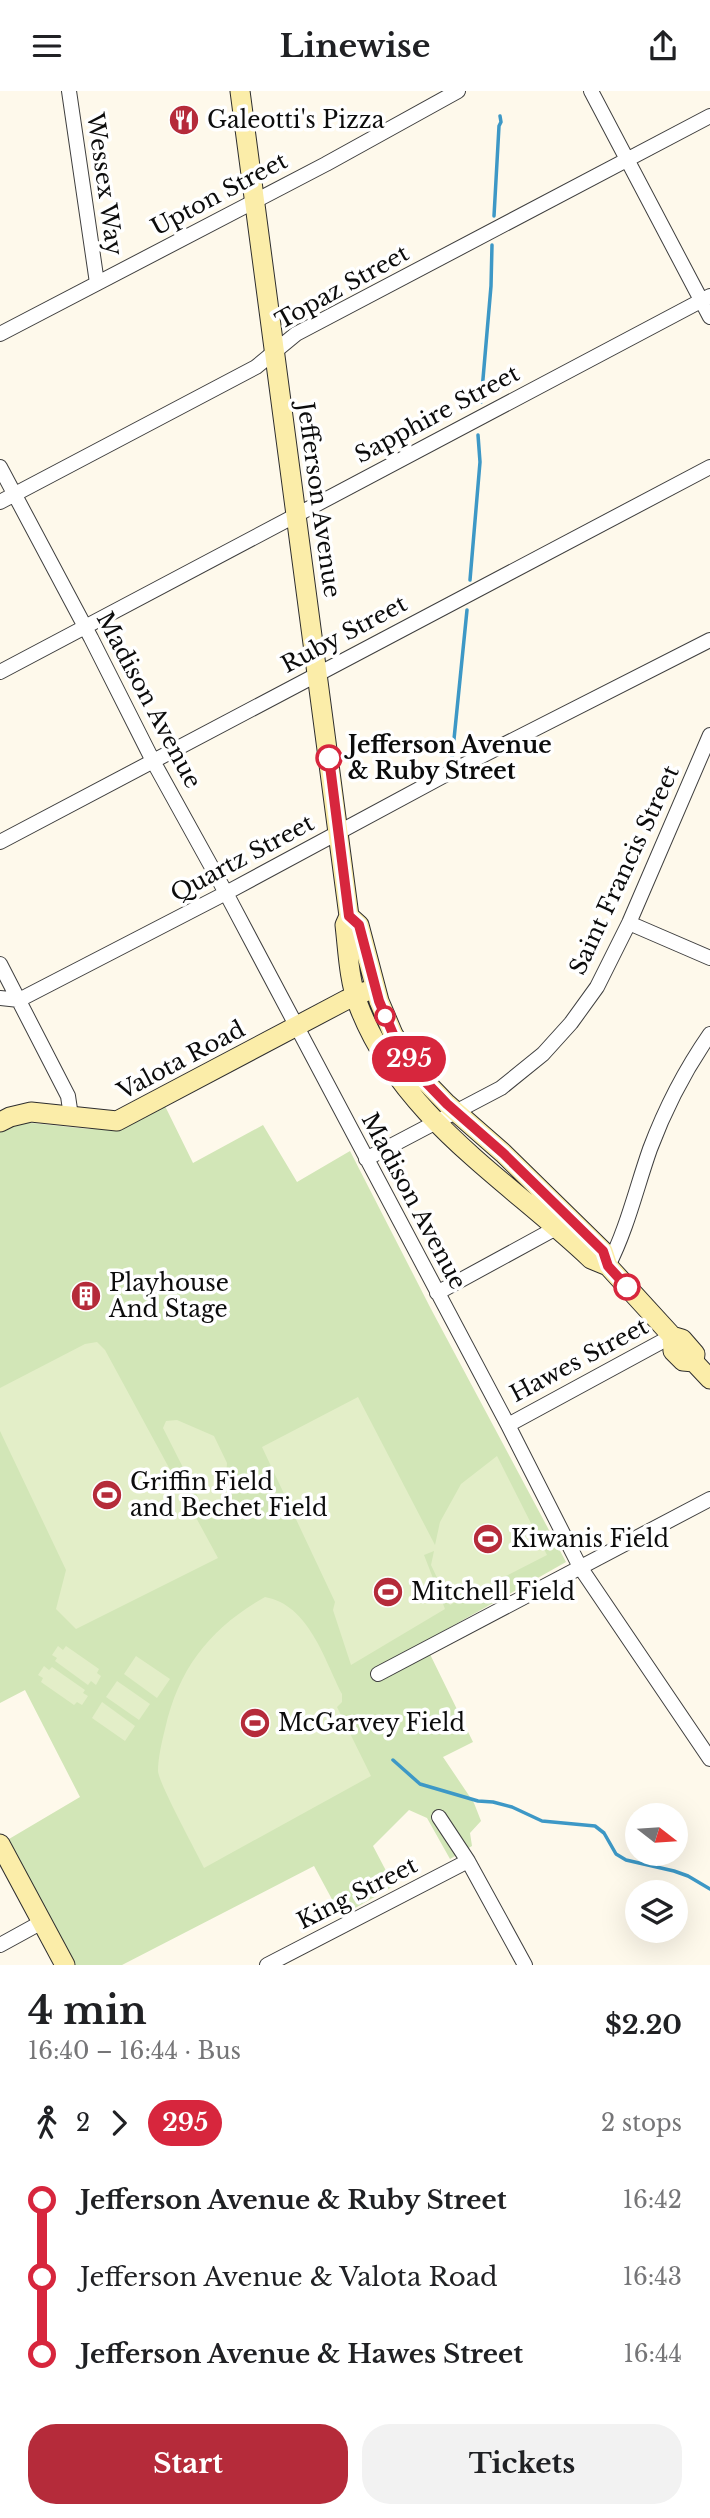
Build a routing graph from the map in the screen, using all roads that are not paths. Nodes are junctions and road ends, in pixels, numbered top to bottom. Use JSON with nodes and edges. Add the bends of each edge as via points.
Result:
{"nodes":[{"id":1,"x":69,"y":91,"type":"edge"},
{"id":2,"x":240,"y":91,"type":"edge"},
{"id":3,"x":458,"y":91,"type":"edge"},
{"id":4,"x":591,"y":91,"type":"edge"},
{"id":5,"x":710,"y":116,"type":"edge"},
{"id":6,"x":628,"y":160,"type":"junction"},
{"id":7,"x":255,"y":201,"type":"junction"},
{"id":8,"x":96,"y":283,"type":"junction"},
{"id":9,"x":706,"y":298,"type":"edge"},
{"id":10,"x":710,"y":317,"type":"edge"},
{"id":11,"x":0,"y":334,"type":"edge"},
{"id":12,"x":275,"y":351,"type":"junction"},
{"id":13,"x":0,"y":467,"type":"edge"},
{"id":14,"x":710,"y":467,"type":"edge"},
{"id":15,"x":14,"y":495,"type":"junction"},
{"id":16,"x":0,"y":502,"type":"edge"},
{"id":17,"x":296,"y":514,"type":"junction"},
{"id":18,"x":85,"y":628,"type":"junction"},
{"id":19,"x":710,"y":640,"type":"edge"},
{"id":20,"x":0,"y":672,"type":"edge"},
{"id":21,"x":318,"y":674,"type":"junction"},
{"id":22,"x":710,"y":735,"type":"edge"},
{"id":23,"x":153,"y":761,"type":"junction"},
{"id":24,"x":338,"y":832,"type":"junction"},
{"id":25,"x":0,"y":842,"type":"edge"},
{"id":26,"x":226,"y":893,"type":"junction"},
{"id":27,"x":349,"y":916,"type":"junction"},
{"id":28,"x":629,"y":923,"type":"junction"},
{"id":29,"x":710,"y":958,"type":"edge"},
{"id":30,"x":0,"y":964,"type":"edge"},
{"id":31,"x":374,"y":989,"type":"junction"},
{"id":32,"x":355,"y":995,"type":"junction"},
{"id":33,"x":0,"y":998,"type":"edge"},
{"id":34,"x":19,"y":1000,"type":"junction"},
{"id":35,"x":296,"y":1026,"type":"junction"},
{"id":36,"x":710,"y":1034,"type":"edge"},
{"id":37,"x":455,"y":1112,"type":"junction"},
{"id":38,"x":71,"y":1116,"type":"junction"},
{"id":39,"x":0,"y":1122,"type":"edge"},
{"id":40,"x":436,"y":1122,"type":"junction"},
{"id":41,"x":366,"y":1159,"type":"junction"},
{"id":42,"x":558,"y":1227,"type":"junction"},
{"id":43,"x":608,"y":1266,"type":"junction"},
{"id":44,"x":437,"y":1293,"type":"junction"},
{"id":45,"x":672,"y":1336,"type":"junction"},
{"id":46,"x":710,"y":1379,"type":"edge"},
{"id":47,"x":508,"y":1425,"type":"junction"},
{"id":48,"x":710,"y":1499,"type":"edge"},
{"id":49,"x":580,"y":1567,"type":"junction"},
{"id":50,"x":378,"y":1674,"type":"dead end"},
{"id":51,"x":710,"y":1759,"type":"edge"},
{"id":52,"x":439,"y":1817,"type":"dead end"},
{"id":53,"x":0,"y":1844,"type":"edge"},
{"id":54,"x":468,"y":1861,"type":"junction"},
{"id":55,"x":42,"y":1922,"type":"junction"},
{"id":56,"x":0,"y":1945,"type":"edge"},
{"id":57,"x":65,"y":1965,"type":"edge"},
{"id":58,"x":267,"y":1965,"type":"edge"},
{"id":59,"x":525,"y":1965,"type":"edge"}],
"edges":[{"from":1,"to":8,"type":"street","name":"Wessex Way"},
{"from":2,"to":7,"type":"main road","name":"Jefferson Avenue"},
{"from":3,"to":7,"type":"street","name":"Upton Street"},
{"from":4,"to":6,"type":"street"},
{"from":5,"to":6,"type":"street","name":"Topaz Street"},
{"from":6,"to":9,"type":"street"},
{"from":6,"to":12,"type":"street","name":"Topaz Street","via":[[296,334]]},
{"from":7,"to":8,"type":"street","name":"Upton Street"},
{"from":7,"to":12,"type":"main road","name":"Jefferson Avenue"},
{"from":8,"to":11,"type":"street","name":"Upton Street"},
{"from":9,"to":10,"type":"street"},
{"from":9,"to":17,"type":"street","name":"Sapphire Street"},
{"from":12,"to":15,"type":"street","name":"Topaz Street","via":[[256,367]]},
{"from":12,"to":17,"type":"main road","name":"Jefferson Avenue"},
{"from":13,"to":15,"type":"street","name":"Madison Avenue"},
{"from":14,"to":21,"type":"street","name":"Ruby Street"},
{"from":15,"to":16,"type":"street","name":"Topaz Street"},
{"from":15,"to":18,"type":"street","name":"Madison Avenue"},
{"from":17,"to":18,"type":"street","name":"Sapphire Street"},
{"from":17,"to":21,"type":"main road","name":"Jefferson Avenue"},
{"from":18,"to":20,"type":"street","name":"Sapphire Street"},
{"from":18,"to":23,"type":"street","name":"Madison Avenue"},
{"from":19,"to":24,"type":"street","name":"Quartz Street"},
{"from":21,"to":23,"type":"street","name":"Ruby Street"},
{"from":21,"to":24,"type":"main road","name":"Jefferson Avenue"},
{"from":22,"to":28,"type":"street","name":"Saint Francis Street"},
{"from":23,"to":25,"type":"street","name":"Ruby Street"},
{"from":23,"to":26,"type":"street","name":"Madison Avenue"},
{"from":24,"to":26,"type":"street","name":"Quartz Street"},
{"from":24,"to":27,"type":"main road","name":"Jefferson Avenue"},
{"from":26,"to":34,"type":"street","name":"Quartz Street"},
{"from":26,"to":35,"type":"street","name":"Madison Avenue"},
{"from":27,"to":31,"type":"main road","name":"Jefferson Avenue","via":[[359,925]]},
{"from":27,"to":32,"type":"main road","name":"Jefferson Avenue","via":[[345,925]]},
{"from":28,"to":29,"type":"street"},
{"from":28,"to":37,"type":"street","name":"Saint Francis Street","via":[[597,987],[543,1054],[501,1088]]},
{"from":30,"to":34,"type":"street"},
{"from":31,"to":32,"type":"main road","name":"Valota Road"},
{"from":31,"to":37,"type":"main road","name":"Jefferson Avenue","via":[[393,1034],[419,1075]]},
{"from":32,"to":35,"type":"main road","name":"Valota Road"},
{"from":32,"to":40,"type":"main road","name":"Jefferson Avenue","via":[[399,1081]]},
{"from":33,"to":34,"type":"street"},
{"from":34,"to":38,"type":"street","via":[[68,1096]]},
{"from":35,"to":38,"type":"main road","name":"Valota Road","via":[[117,1121]]},
{"from":35,"to":41,"type":"street","name":"Madison Avenue"},
{"from":36,"to":43,"type":"street","via":[[668,1106],[620,1244]]},
{"from":37,"to":40,"type":"street","name":"Saint Francis Street"},
{"from":37,"to":43,"type":"main road","name":"Jefferson Avenue","via":[[603,1251]]},
{"from":38,"to":39,"type":"main road","name":"Valota Road","via":[[31,1112]]},
{"from":40,"to":41,"type":"street","name":"Saint Francis Street"},
{"from":40,"to":42,"type":"main road","name":"Jefferson Avenue"},
{"from":41,"to":44,"type":"street","name":"Madison Avenue"},
{"from":42,"to":43,"type":"main road","name":"Jefferson Avenue","via":[[591,1259]]},
{"from":42,"to":44,"type":"street"},
{"from":43,"to":45,"type":"main road","name":"Jefferson Avenue"},
{"from":44,"to":47,"type":"street","name":"Madison Avenue"},
{"from":45,"to":46,"type":"main road","name":"Jefferson Avenue","via":[[682,1339]]},
{"from":45,"to":47,"type":"street","name":"Hawes Street"},
{"from":47,"to":49,"type":"street","name":"Madison Avenue"},
{"from":48,"to":49,"type":"street"},
{"from":49,"to":50,"type":"street"},
{"from":49,"to":51,"type":"street","name":"Madison Avenue"},
{"from":52,"to":54,"type":"street"},
{"from":53,"to":55,"type":"main road"},
{"from":54,"to":58,"type":"street","name":"King Street"},
{"from":54,"to":59,"type":"street"},
{"from":55,"to":56,"type":"street"},
{"from":55,"to":57,"type":"main road"}]}
